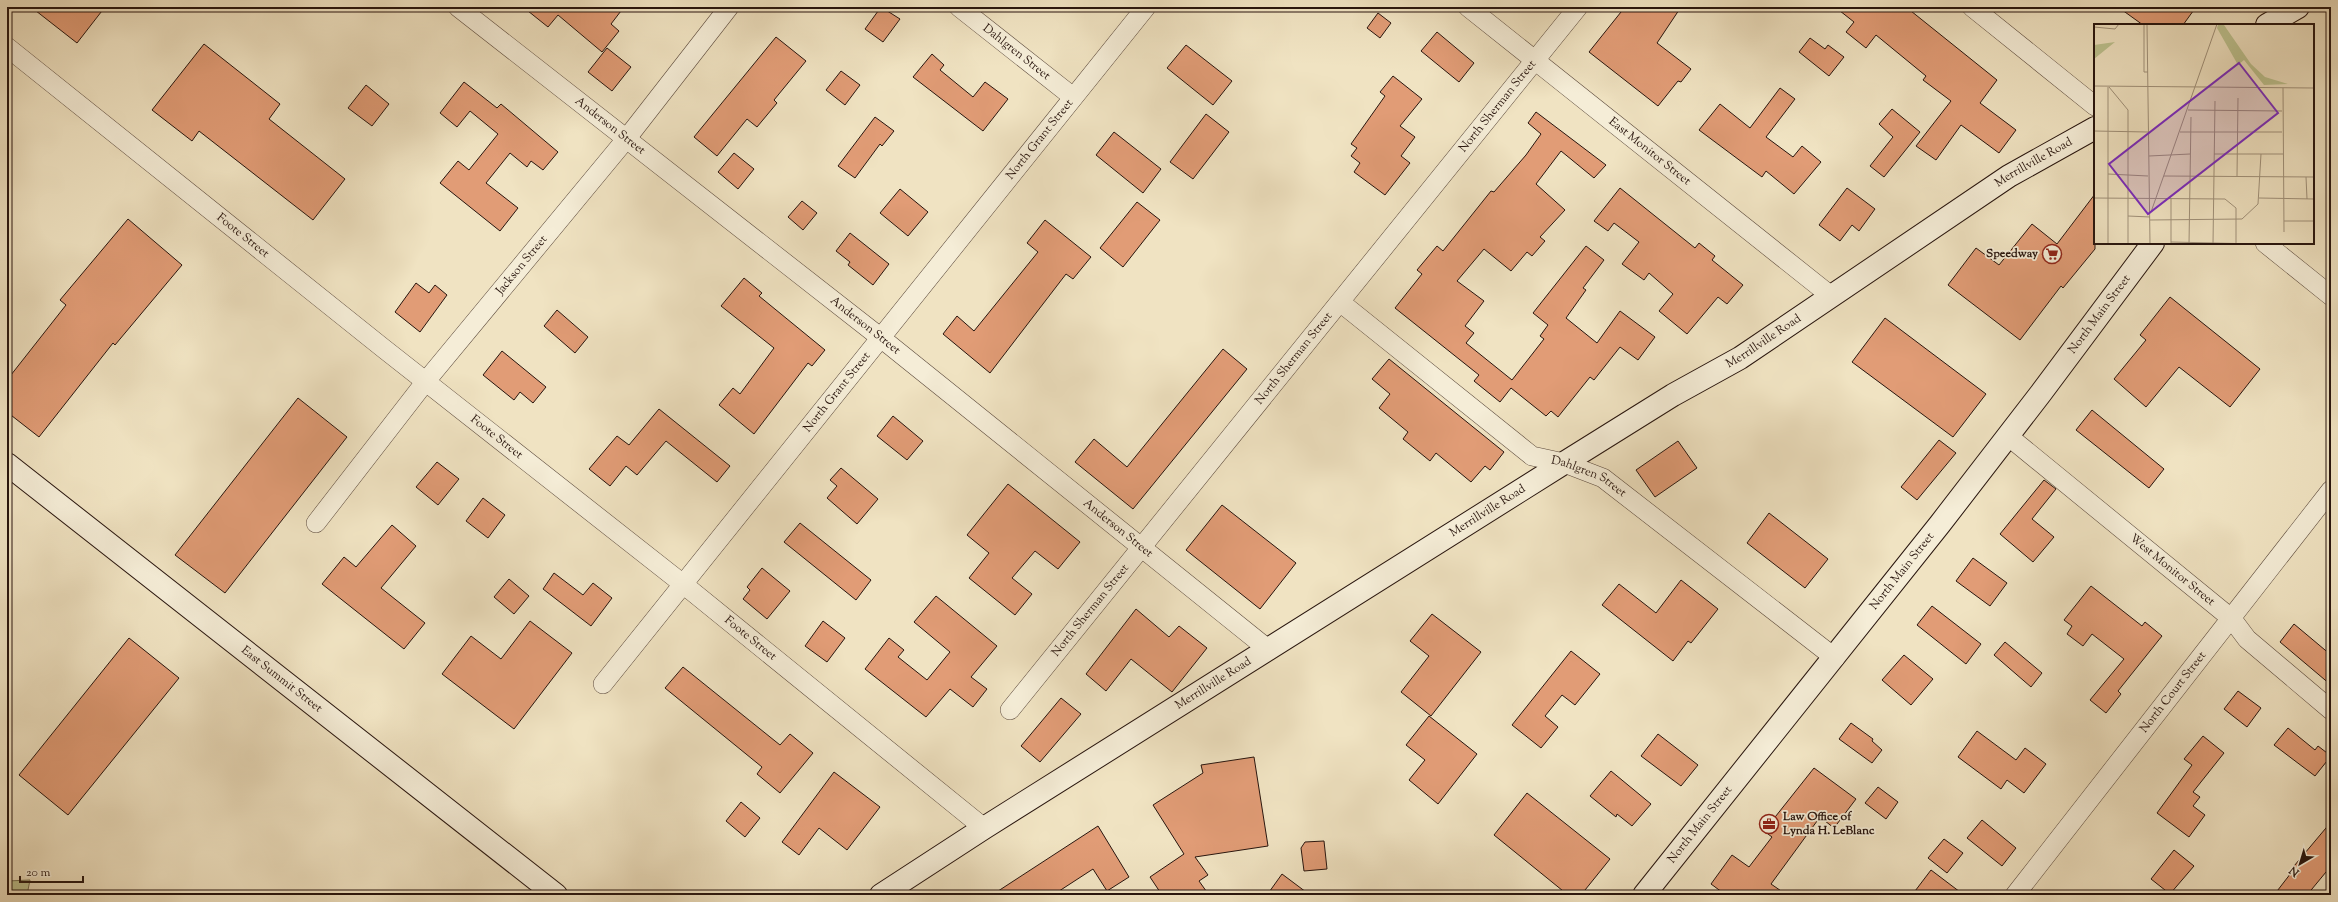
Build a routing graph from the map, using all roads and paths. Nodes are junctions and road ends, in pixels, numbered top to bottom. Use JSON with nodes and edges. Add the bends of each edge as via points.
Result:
{"nodes":[{"id":1,"x":458,"y":7,"type":"edge"},
{"id":2,"x":730,"y":7,"type":"edge"},
{"id":3,"x":958,"y":7,"type":"edge"},
{"id":4,"x":1146,"y":7,"type":"edge"},
{"id":5,"x":1468,"y":7,"type":"edge"},
{"id":6,"x":1578,"y":7,"type":"edge"},
{"id":7,"x":1972,"y":7,"type":"edge"},
{"id":8,"x":2298,"y":7,"type":"edge"},
{"id":9,"x":2301,"y":7,"type":"edge"},
{"id":10,"x":2269,"y":24,"type":"edge"},
{"id":11,"x":2292,"y":24,"type":"edge"},
{"id":12,"x":7,"y":48,"type":"edge"},
{"id":13,"x":1535,"y":61,"type":"junction"},
{"id":14,"x":1073,"y":97,"type":"junction"},
{"id":15,"x":2094,"y":105,"type":"edge"},
{"id":16,"x":2094,"y":129,"type":"edge"},
{"id":17,"x":627,"y":138,"type":"junction"},
{"id":18,"x":2152,"y":244,"type":"edge"},
{"id":19,"x":2266,"y":244,"type":"edge"},
{"id":20,"x":1831,"y":296,"type":"junction"},
{"id":21,"x":2331,"y":296,"type":"edge"},
{"id":22,"x":1340,"y":302,"type":"junction"},
{"id":23,"x":881,"y":338,"type":"junction"},
{"id":24,"x":426,"y":381,"type":"junction"},
{"id":25,"x":2008,"y":436,"type":"junction"},
{"id":26,"x":1564,"y":463,"type":"junction"},
{"id":27,"x":7,"y":464,"type":"edge"},
{"id":28,"x":2331,"y":490,"type":"edge"},
{"id":29,"x":316,"y":523,"type":"dead end"},
{"id":30,"x":1141,"y":548,"type":"junction"},
{"id":31,"x":683,"y":584,"type":"junction"},
{"id":32,"x":2232,"y":619,"type":"junction"},
{"id":33,"x":1269,"y":650,"type":"junction"},
{"id":34,"x":1835,"y":658,"type":"junction"},
{"id":35,"x":603,"y":684,"type":"dead end"},
{"id":36,"x":1010,"y":710,"type":"dead end"},
{"id":37,"x":2331,"y":710,"type":"edge"},
{"id":38,"x":984,"y":828,"type":"junction"},
{"id":39,"x":556,"y":895,"type":"edge"},
{"id":40,"x":882,"y":895,"type":"edge"},
{"id":41,"x":1644,"y":895,"type":"edge"},
{"id":42,"x":2015,"y":895,"type":"edge"}],
"edges":[{"from":1,"to":17,"type":"street","name":"Anderson Street"},
{"from":2,"to":17,"type":"street","name":"Jackson Street"},
{"from":3,"to":14,"type":"street","name":"Dahlgren Street"},
{"from":4,"to":14,"type":"street","name":"North Grant Street"},
{"from":5,"to":13,"type":"street","name":"East Monitor Street"},
{"from":6,"to":13,"type":"street","name":"North Sherman Street"},
{"from":7,"to":15,"type":"street"},
{"from":8,"to":10,"type":"street"},
{"from":9,"to":11,"type":"street"},
{"from":12,"to":24,"type":"street","name":"Foote Street"},
{"from":13,"to":20,"type":"street","name":"East Monitor Street"},
{"from":13,"to":22,"type":"street","name":"North Sherman Street"},
{"from":14,"to":23,"type":"street","name":"North Grant Street"},
{"from":16,"to":20,"type":"street","name":"Merrillville Road","via":[[2009,176]]},
{"from":17,"to":23,"type":"street","name":"Anderson Street"},
{"from":17,"to":24,"type":"street","name":"Jackson Street"},
{"from":18,"to":25,"type":"street","name":"North Main Street"},
{"from":19,"to":21,"type":"street"},
{"from":20,"to":26,"type":"street","name":"Merrillville Road","via":[[1740,358],[1673,395]]},
{"from":22,"to":26,"type":"street","name":"Dahlgren Street","via":[[1532,456]]},
{"from":22,"to":30,"type":"street","name":"North Sherman Street"},
{"from":23,"to":30,"type":"street","name":"Anderson Street"},
{"from":23,"to":31,"type":"street","name":"North Grant Street"},
{"from":24,"to":29,"type":"street","name":"Jackson Street"},
{"from":24,"to":31,"type":"street","name":"Foote Street"},
{"from":25,"to":32,"type":"street","name":"West Monitor Street"},
{"from":25,"to":34,"type":"street","name":"North Main Street"},
{"from":26,"to":33,"type":"street","name":"Merrillville Road"},
{"from":26,"to":34,"type":"street","name":"Dahlgren Street","via":[[1604,478]]},
{"from":27,"to":39,"type":"street","name":"East Summit Street"},
{"from":28,"to":32,"type":"street","name":"North Court Street"},
{"from":30,"to":33,"type":"street","name":"Anderson Street"},
{"from":30,"to":36,"type":"street","name":"North Sherman Street"},
{"from":31,"to":35,"type":"street","name":"North Grant Street"},
{"from":31,"to":38,"type":"street","name":"Foote Street"},
{"from":32,"to":37,"type":"street","name":"West Monitor Street","via":[[2247,639]]},
{"from":32,"to":42,"type":"street","name":"North Court Street"},
{"from":33,"to":38,"type":"street","name":"Merrillville Road"},
{"from":34,"to":41,"type":"street","name":"North Main Street","via":[[1754,755]]},
{"from":38,"to":40,"type":"street","name":"Merrillville Road"}]}
